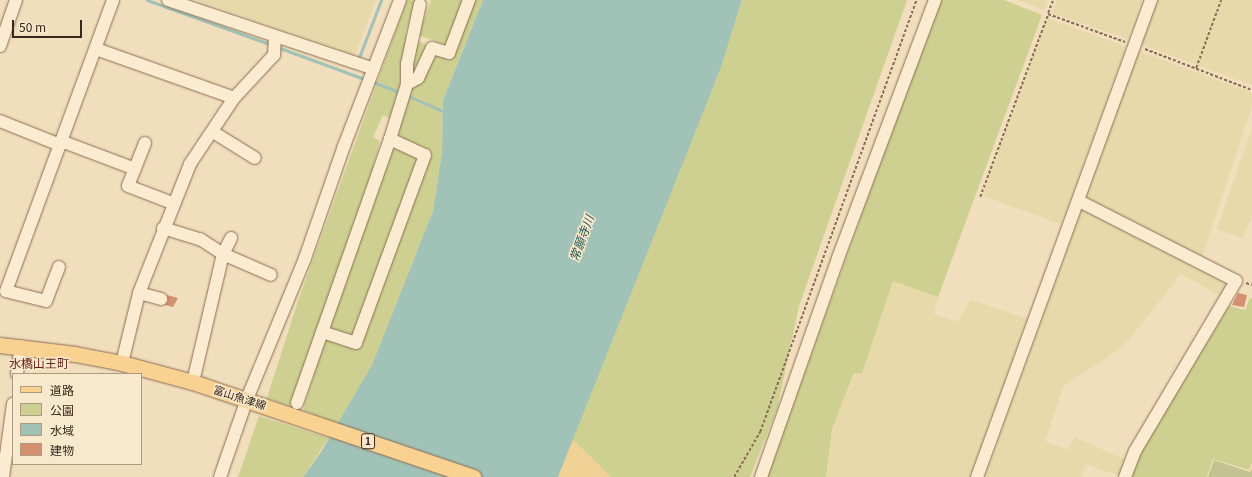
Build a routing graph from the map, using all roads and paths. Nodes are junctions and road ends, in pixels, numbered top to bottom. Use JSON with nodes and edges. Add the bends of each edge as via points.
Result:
{"nodes":[{"id":1,"x":16,"y":0,"type":"edge"},
{"id":2,"x":113,"y":0,"type":"edge"},
{"id":3,"x":168,"y":0,"type":"edge"},
{"id":4,"x":400,"y":0,"type":"edge"},
{"id":5,"x":469,"y":0,"type":"edge"},
{"id":6,"x":916,"y":0,"type":"edge"},
{"id":7,"x":935,"y":0,"type":"edge"},
{"id":8,"x":1053,"y":0,"type":"edge"},
{"id":9,"x":1151,"y":0,"type":"edge"},
{"id":10,"x":1221,"y":0,"type":"edge"},
{"id":11,"x":422,"y":1,"type":"edge"},
{"id":12,"x":1048,"y":14,"type":"junction"},
{"id":13,"x":275,"y":37,"type":"junction"},
{"id":14,"x":1134,"y":45,"type":"junction"},
{"id":15,"x":0,"y":46,"type":"edge"},
{"id":16,"x":96,"y":49,"type":"junction"},
{"id":17,"x":1196,"y":68,"type":"junction"},
{"id":18,"x":374,"y":69,"type":"junction"},
{"id":19,"x":406,"y":84,"type":"junction"},
{"id":20,"x":1252,"y":90,"type":"edge"},
{"id":21,"x":234,"y":98,"type":"junction"},
{"id":22,"x":0,"y":121,"type":"edge"},
{"id":23,"x":212,"y":132,"type":"junction"},
{"id":24,"x":390,"y":139,"type":"junction"},
{"id":25,"x":61,"y":143,"type":"junction"},
{"id":26,"x":145,"y":143,"type":"dead end"},
{"id":27,"x":255,"y":158,"type":"dead end"},
{"id":28,"x":134,"y":169,"type":"junction"},
{"id":29,"x":980,"y":197,"type":"dead end"},
{"id":30,"x":1079,"y":201,"type":"junction"},
{"id":31,"x":172,"y":203,"type":"junction"},
{"id":32,"x":163,"y":228,"type":"junction"},
{"id":33,"x":230,"y":238,"type":"dead end"},
{"id":34,"x":223,"y":254,"type":"junction"},
{"id":35,"x":59,"y":267,"type":"dead end"},
{"id":36,"x":271,"y":275,"type":"dead end"},
{"id":37,"x":139,"y":292,"type":"junction"},
{"id":38,"x":161,"y":299,"type":"dead end"},
{"id":39,"x":322,"y":332,"type":"junction"},
{"id":40,"x":0,"y":345,"type":"edge"},
{"id":41,"x":21,"y":346,"type":"junction"},
{"id":42,"x":122,"y":363,"type":"junction"},
{"id":43,"x":17,"y":373,"type":"edge"},
{"id":44,"x":193,"y":382,"type":"junction"},
{"id":45,"x":247,"y":399,"type":"junction"},
{"id":46,"x":297,"y":403,"type":"dead end"},
{"id":47,"x":12,"y":411,"type":"edge"},
{"id":48,"x":3,"y":477,"type":"edge"},
{"id":49,"x":220,"y":477,"type":"edge"},
{"id":50,"x":473,"y":477,"type":"edge"},
{"id":51,"x":734,"y":477,"type":"edge"},
{"id":52,"x":761,"y":477,"type":"edge"},
{"id":53,"x":977,"y":477,"type":"edge"},
{"id":54,"x":1125,"y":477,"type":"edge"}],
"edges":[{"from":1,"to":15,"type":"street"},
{"from":2,"to":16,"type":"street"},
{"from":3,"to":13,"type":"street"},
{"from":4,"to":18,"type":"street"},
{"from":5,"to":19,"type":"street","via":[[450,52],[432,48],[418,78]]},
{"from":6,"to":51,"type":"path","via":[[760,432]]},
{"from":7,"to":52,"type":"street","via":[[838,258]]},
{"from":8,"to":12,"type":"path"},
{"from":9,"to":14,"type":"street"},
{"from":10,"to":17,"type":"path"},
{"from":11,"to":19,"type":"street","via":[[407,64]]},
{"from":12,"to":14,"type":"path"},
{"from":12,"to":29,"type":"path"},
{"from":13,"to":18,"type":"street"},
{"from":13,"to":21,"type":"street","via":[[274,55]]},
{"from":14,"to":17,"type":"path"},
{"from":14,"to":30,"type":"street"},
{"from":16,"to":21,"type":"street"},
{"from":16,"to":25,"type":"street"},
{"from":17,"to":20,"type":"path"},
{"from":18,"to":45,"type":"street","via":[[305,258]]},
{"from":19,"to":24,"type":"street"},
{"from":21,"to":23,"type":"street"},
{"from":22,"to":25,"type":"street"},
{"from":23,"to":27,"type":"street"},
{"from":23,"to":31,"type":"street","via":[[190,164]]},
{"from":24,"to":39,"type":"street"},
{"from":24,"to":39,"type":"street","via":[[425,155],[356,343]]},
{"from":25,"to":28,"type":"street"},
{"from":25,"to":35,"type":"street","via":[[6,291],[46,300]]},
{"from":26,"to":28,"type":"street"},
{"from":28,"to":31,"type":"street","via":[[128,186]]},
{"from":30,"to":53,"type":"street"},
{"from":30,"to":54,"type":"street","via":[[1236,281],[1135,452]]},
{"from":31,"to":32,"type":"street"},
{"from":32,"to":34,"type":"street","via":[[200,239]]},
{"from":32,"to":37,"type":"street"},
{"from":33,"to":34,"type":"street"},
{"from":34,"to":36,"type":"street"},
{"from":34,"to":44,"type":"street"},
{"from":37,"to":38,"type":"street"},
{"from":37,"to":42,"type":"street"},
{"from":39,"to":46,"type":"street"},
{"from":40,"to":41,"type":"main road","name":"富山魚津線","number":"1"},
{"from":41,"to":42,"type":"main road","name":"富山魚津線","number":"1"},
{"from":41,"to":43,"type":"street"},
{"from":42,"to":44,"type":"main road","name":"富山魚津線","number":"1"},
{"from":44,"to":45,"type":"main road","name":"富山魚津線","number":"1"},
{"from":45,"to":49,"type":"street"},
{"from":45,"to":50,"type":"main road","name":"富山魚津線","number":"1"},
{"from":47,"to":48,"type":"street"}]}
